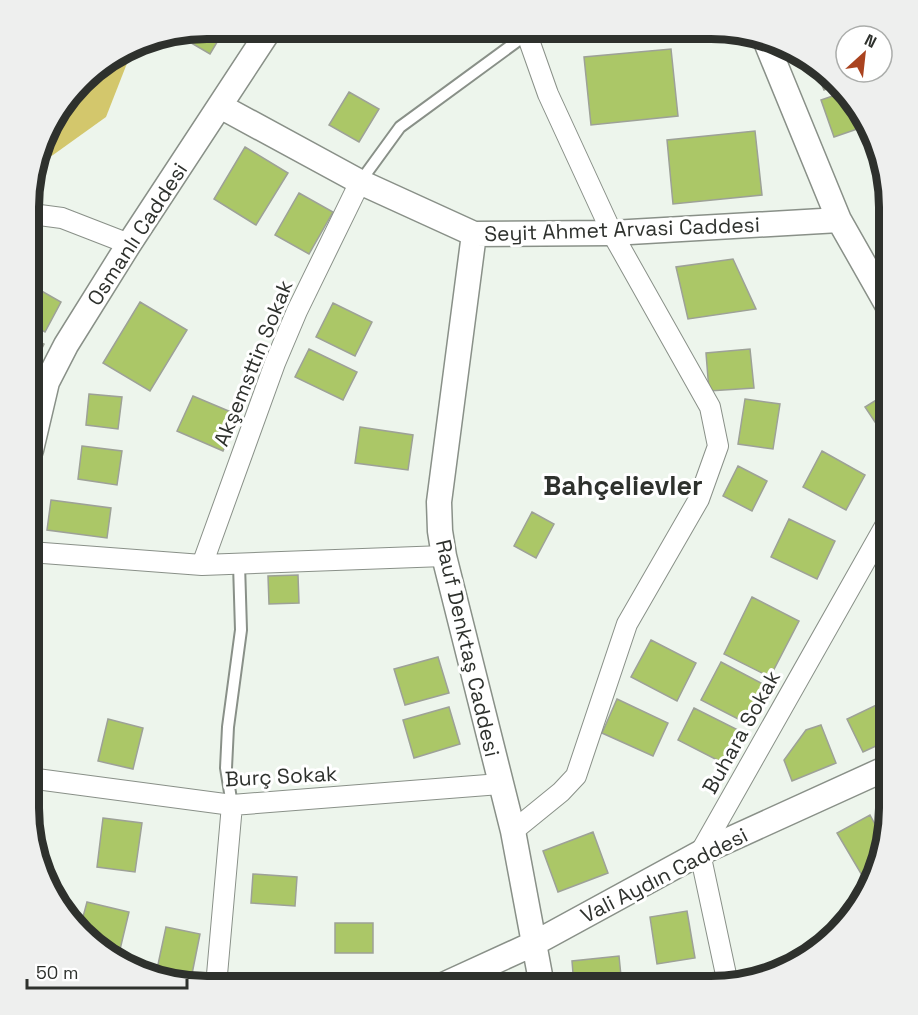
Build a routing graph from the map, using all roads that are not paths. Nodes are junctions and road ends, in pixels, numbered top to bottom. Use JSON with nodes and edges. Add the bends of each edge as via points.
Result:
{"nodes":[{"id":1,"x":264,"y":39,"type":"edge"},
{"id":2,"x":517,"y":39,"type":"edge"},
{"id":3,"x":528,"y":39,"type":"edge"},
{"id":4,"x":769,"y":50,"type":"edge"},
{"id":5,"x":220,"y":106,"type":"junction"},
{"id":6,"x":360,"y":182,"type":"junction"},
{"id":7,"x":39,"y":214,"type":"edge"},
{"id":8,"x":839,"y":220,"type":"junction"},
{"id":9,"x":612,"y":233,"type":"junction"},
{"id":10,"x":474,"y":234,"type":"junction"},
{"id":11,"x":129,"y":244,"type":"junction"},
{"id":12,"x":879,"y":275,"type":"edge"},
{"id":13,"x":39,"y":416,"type":"edge"},
{"id":14,"x":879,"y":537,"type":"edge"},
{"id":15,"x":39,"y":553,"type":"edge"},
{"id":16,"x":444,"y":556,"type":"junction"},
{"id":17,"x":239,"y":564,"type":"junction"},
{"id":18,"x":202,"y":565,"type":"junction"},
{"id":19,"x":879,"y":772,"type":"edge"},
{"id":20,"x":39,"y":779,"type":"edge"},
{"id":21,"x":500,"y":784,"type":"junction"},
{"id":22,"x":232,"y":805,"type":"junction"},
{"id":23,"x":513,"y":831,"type":"junction"},
{"id":24,"x":700,"y":853,"type":"junction"},
{"id":25,"x":535,"y":943,"type":"junction"},
{"id":26,"x":726,"y":975,"type":"edge"},
{"id":27,"x":217,"y":976,"type":"edge"},
{"id":28,"x":463,"y":976,"type":"edge"},
{"id":29,"x":540,"y":976,"type":"edge"}],
"edges":[{"from":1,"to":5,"type":"street","name":"Osmanlı Caddesi"},
{"from":2,"to":6,"type":"lane","via":[[399,126]]},
{"from":3,"to":9,"type":"street","via":[[548,94]]},
{"from":4,"to":8,"type":"street"},
{"from":5,"to":6,"type":"street","name":"Seyit Ahmet Arvasi Caddesi"},
{"from":5,"to":11,"type":"street","name":"Osmanlı Caddesi"},
{"from":6,"to":10,"type":"street","name":"Seyit Ahmet Arvasi Caddesi"},
{"from":6,"to":18,"type":"street","name":"Akşemsttin Sokak","via":[[275,363]]},
{"from":7,"to":11,"type":"street","via":[[62,218]]},
{"from":8,"to":9,"type":"street","name":"Seyit Ahmet Arvasi Caddesi"},
{"from":8,"to":12,"type":"street"},
{"from":9,"to":10,"type":"street","name":"Seyit Ahmet Arvasi Caddesi"},
{"from":9,"to":23,"type":"street","via":[[710,407],[718,446],[699,499],[627,624],[576,776]]},
{"from":10,"to":16,"type":"street","name":"Rauf Denktaş Caddesi","via":[[439,502]]},
{"from":11,"to":13,"type":"street","name":"Osmanlı Caddesi","via":[[66,345],[47,382]]},
{"from":14,"to":24,"type":"street","name":"Buhara Sokak"},
{"from":15,"to":18,"type":"street"},
{"from":16,"to":17,"type":"street"},
{"from":16,"to":21,"type":"street","name":"Rauf Denktaş Caddesi"},
{"from":17,"to":18,"type":"street"},
{"from":17,"to":22,"type":"lane","via":[[241,630],[225,768]]},
{"from":19,"to":24,"type":"street","name":"Vali Aydın Caddesi"},
{"from":20,"to":22,"type":"street","name":"Burç Sokak"},
{"from":21,"to":22,"type":"street","name":"Burç Sokak"},
{"from":21,"to":23,"type":"street","name":"Rauf Denktaş Caddesi"},
{"from":22,"to":27,"type":"street"},
{"from":23,"to":25,"type":"street","name":"Rauf Denktaş Caddesi"},
{"from":24,"to":25,"type":"street","name":"Vali Aydın Caddesi"},
{"from":24,"to":26,"type":"street"},
{"from":25,"to":28,"type":"street","name":"Vali Aydın Caddesi"},
{"from":25,"to":29,"type":"street","name":"Rauf Denktaş Caddesi"}]}
